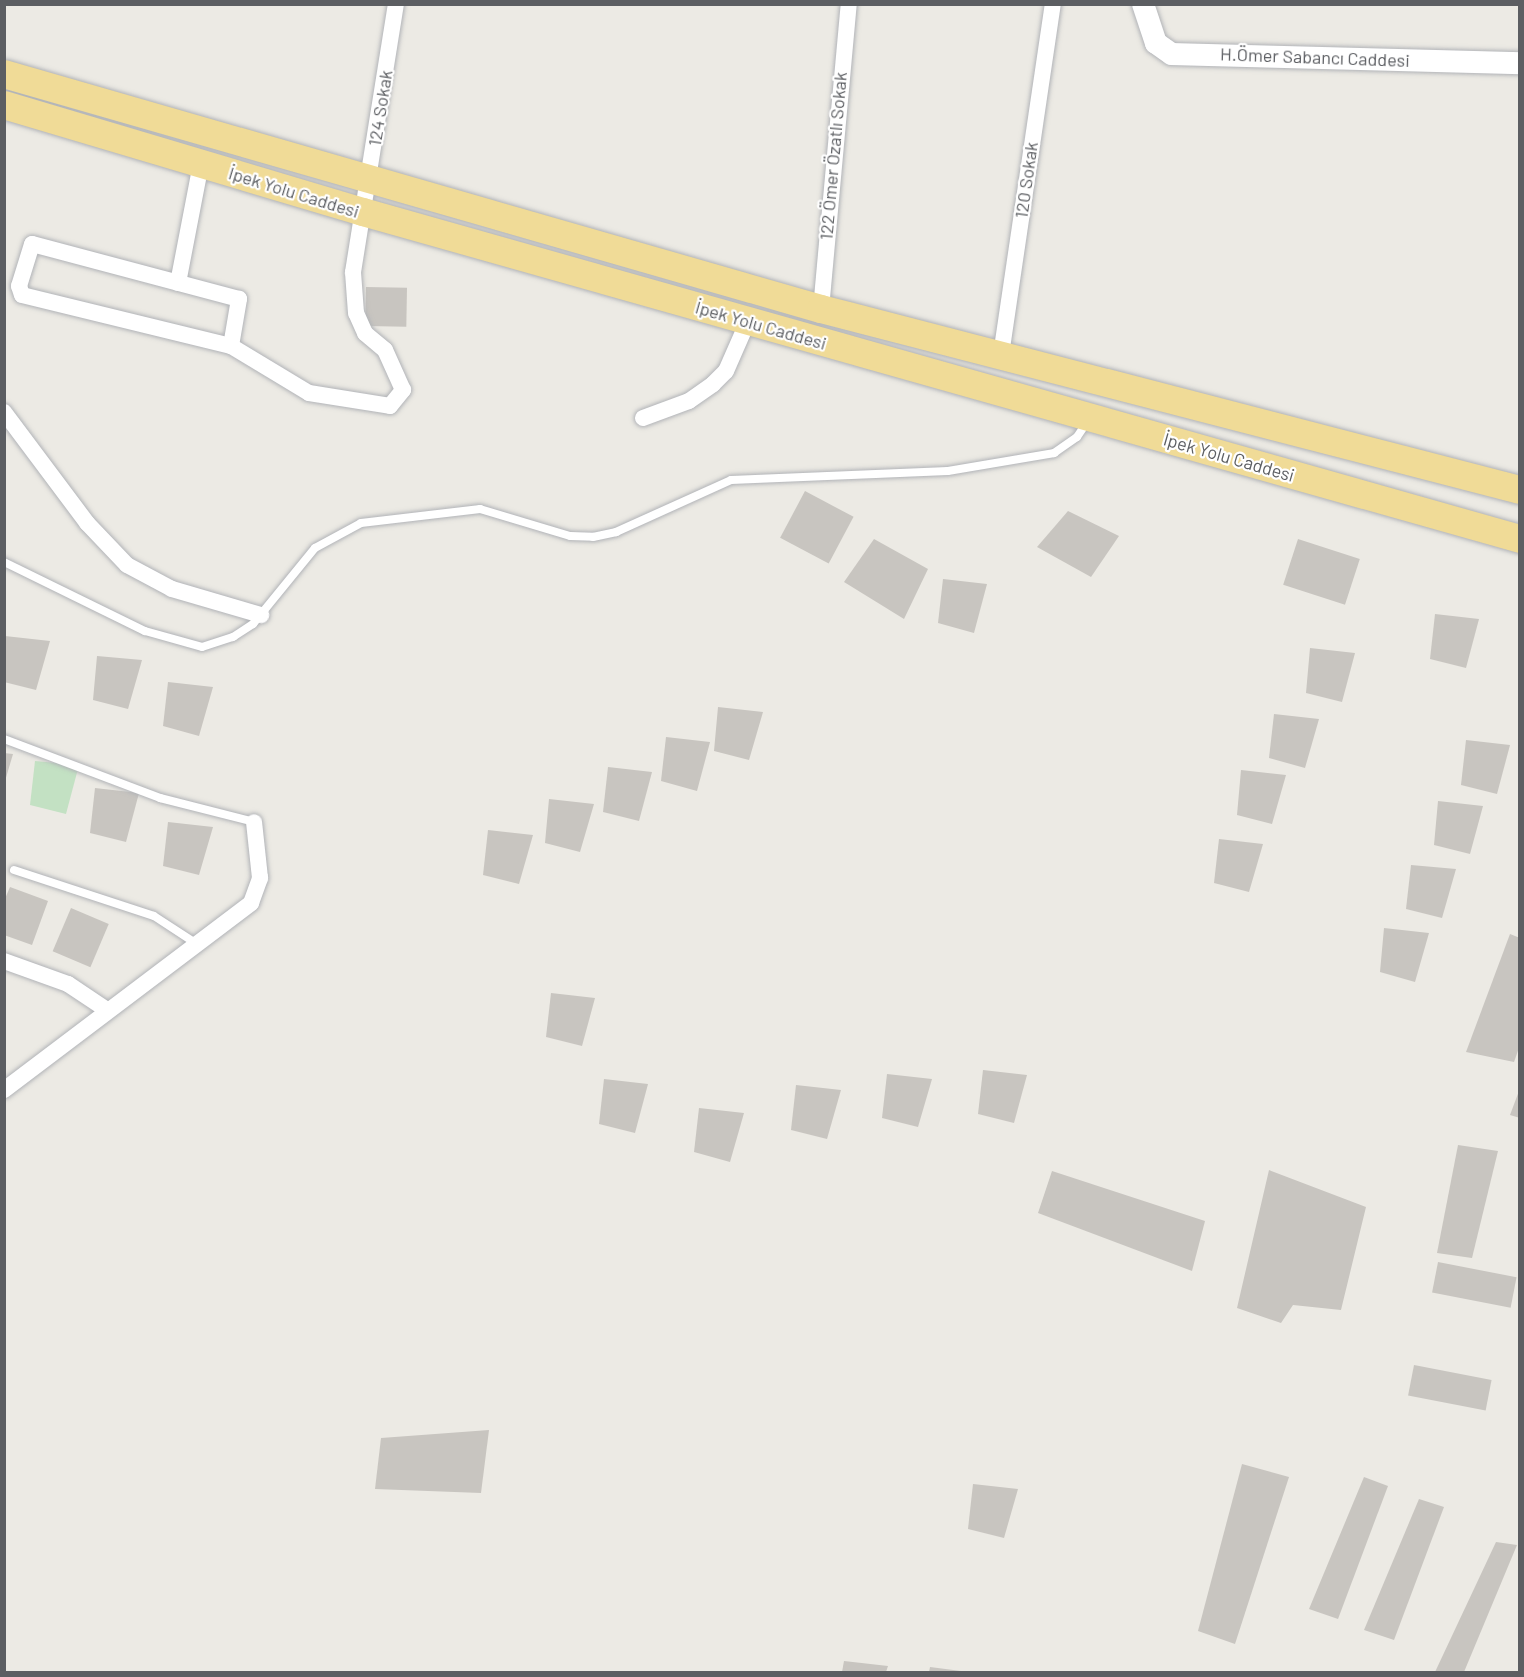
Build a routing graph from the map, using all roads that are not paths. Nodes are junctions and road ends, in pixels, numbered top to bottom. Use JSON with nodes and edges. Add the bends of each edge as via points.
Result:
{"nodes":[{"id":1,"x":396,"y":4,"type":"edge"},
{"id":2,"x":849,"y":4,"type":"edge"},
{"id":3,"x":1053,"y":4,"type":"edge"},
{"id":4,"x":1143,"y":4,"type":"edge"},
{"id":5,"x":1520,"y":63,"type":"edge"},
{"id":6,"x":4,"y":74,"type":"edge"},
{"id":7,"x":4,"y":105,"type":"edge"},
{"id":8,"x":201,"y":164,"type":"junction"},
{"id":9,"x":369,"y":180,"type":"junction"},
{"id":10,"x":363,"y":212,"type":"junction"},
{"id":11,"x":178,"y":283,"type":"junction"},
{"id":12,"x":821,"y":309,"type":"junction"},
{"id":13,"x":748,"y":321,"type":"junction"},
{"id":14,"x":231,"y":346,"type":"junction"},
{"id":15,"x":1001,"y":355,"type":"junction"},
{"id":16,"x":4,"y":412,"type":"edge"},
{"id":17,"x":1089,"y":417,"type":"junction"},
{"id":18,"x":643,"y":418,"type":"dead end"},
{"id":19,"x":1520,"y":490,"type":"edge"},
{"id":20,"x":1520,"y":539,"type":"edge"},
{"id":21,"x":4,"y":562,"type":"edge"},
{"id":22,"x":261,"y":615,"type":"junction"},
{"id":23,"x":4,"y":739,"type":"edge"},
{"id":24,"x":254,"y":822,"type":"joint"},
{"id":25,"x":14,"y":870,"type":"dead end"},
{"id":26,"x":197,"y":944,"type":"junction"},
{"id":27,"x":4,"y":961,"type":"edge"},
{"id":28,"x":107,"y":1010,"type":"junction"},
{"id":29,"x":4,"y":1090,"type":"edge"}],
"edges":[{"from":1,"to":9,"type":"street","name":"124 Sokak"},
{"from":2,"to":12,"type":"street","name":"122 Ömer Özatlı Sokak"},
{"from":3,"to":15,"type":"street","name":"120 Sokak"},
{"from":4,"to":5,"type":"street","name":"H.Ömer Sabancı Caddesi","via":[[1155,44],[1172,54]]},
{"from":6,"to":9,"type":"highway","name":"İpek Yolu Caddesi"},
{"from":7,"to":8,"type":"highway","name":"İpek Yolu Caddesi"},
{"from":8,"to":10,"type":"highway","name":"İpek Yolu Caddesi"},
{"from":8,"to":11,"type":"street"},
{"from":9,"to":10,"type":"street","name":"124 Sokak"},
{"from":9,"to":12,"type":"highway","name":"İpek Yolu Caddesi"},
{"from":10,"to":13,"type":"highway","name":"İpek Yolu Caddesi"},
{"from":10,"to":14,"type":"street","name":"124 Sokak","via":[[352,272],[356,313],[365,333],[385,350],[403,390],[390,406],[363,405],[309,393]]},
{"from":11,"to":14,"type":"street","via":[[239,299]]},
{"from":11,"to":14,"type":"street","via":[[33,244],[19,286],[22,295]]},
{"from":12,"to":15,"type":"highway","name":"İpek Yolu Caddesi"},
{"from":13,"to":17,"type":"highway","name":"İpek Yolu Caddesi"},
{"from":13,"to":18,"type":"street","via":[[726,371],[713,384],[688,401]]},
{"from":15,"to":19,"type":"highway","name":"İpek Yolu Caddesi"},
{"from":16,"to":22,"type":"street","via":[[87,523],[127,565],[172,589]]},
{"from":17,"to":20,"type":"highway","name":"İpek Yolu Caddesi"},
{"from":17,"to":22,"type":"lane","via":[[1077,437],[1054,453],[914,474],[731,480],[616,532],[593,537],[570,536],[480,509],[361,523],[315,548]]},
{"from":21,"to":22,"type":"lane","via":[[146,631],[189,645],[223,641]]},
{"from":23,"to":24,"type":"lane","via":[[184,806]]},
{"from":24,"to":26,"type":"street","via":[[260,878],[256,893],[244,910]]},
{"from":25,"to":26,"type":"lane","via":[[154,916]]},
{"from":26,"to":28,"type":"street"},
{"from":27,"to":28,"type":"street","via":[[59,980]]},
{"from":28,"to":29,"type":"street"}]}
